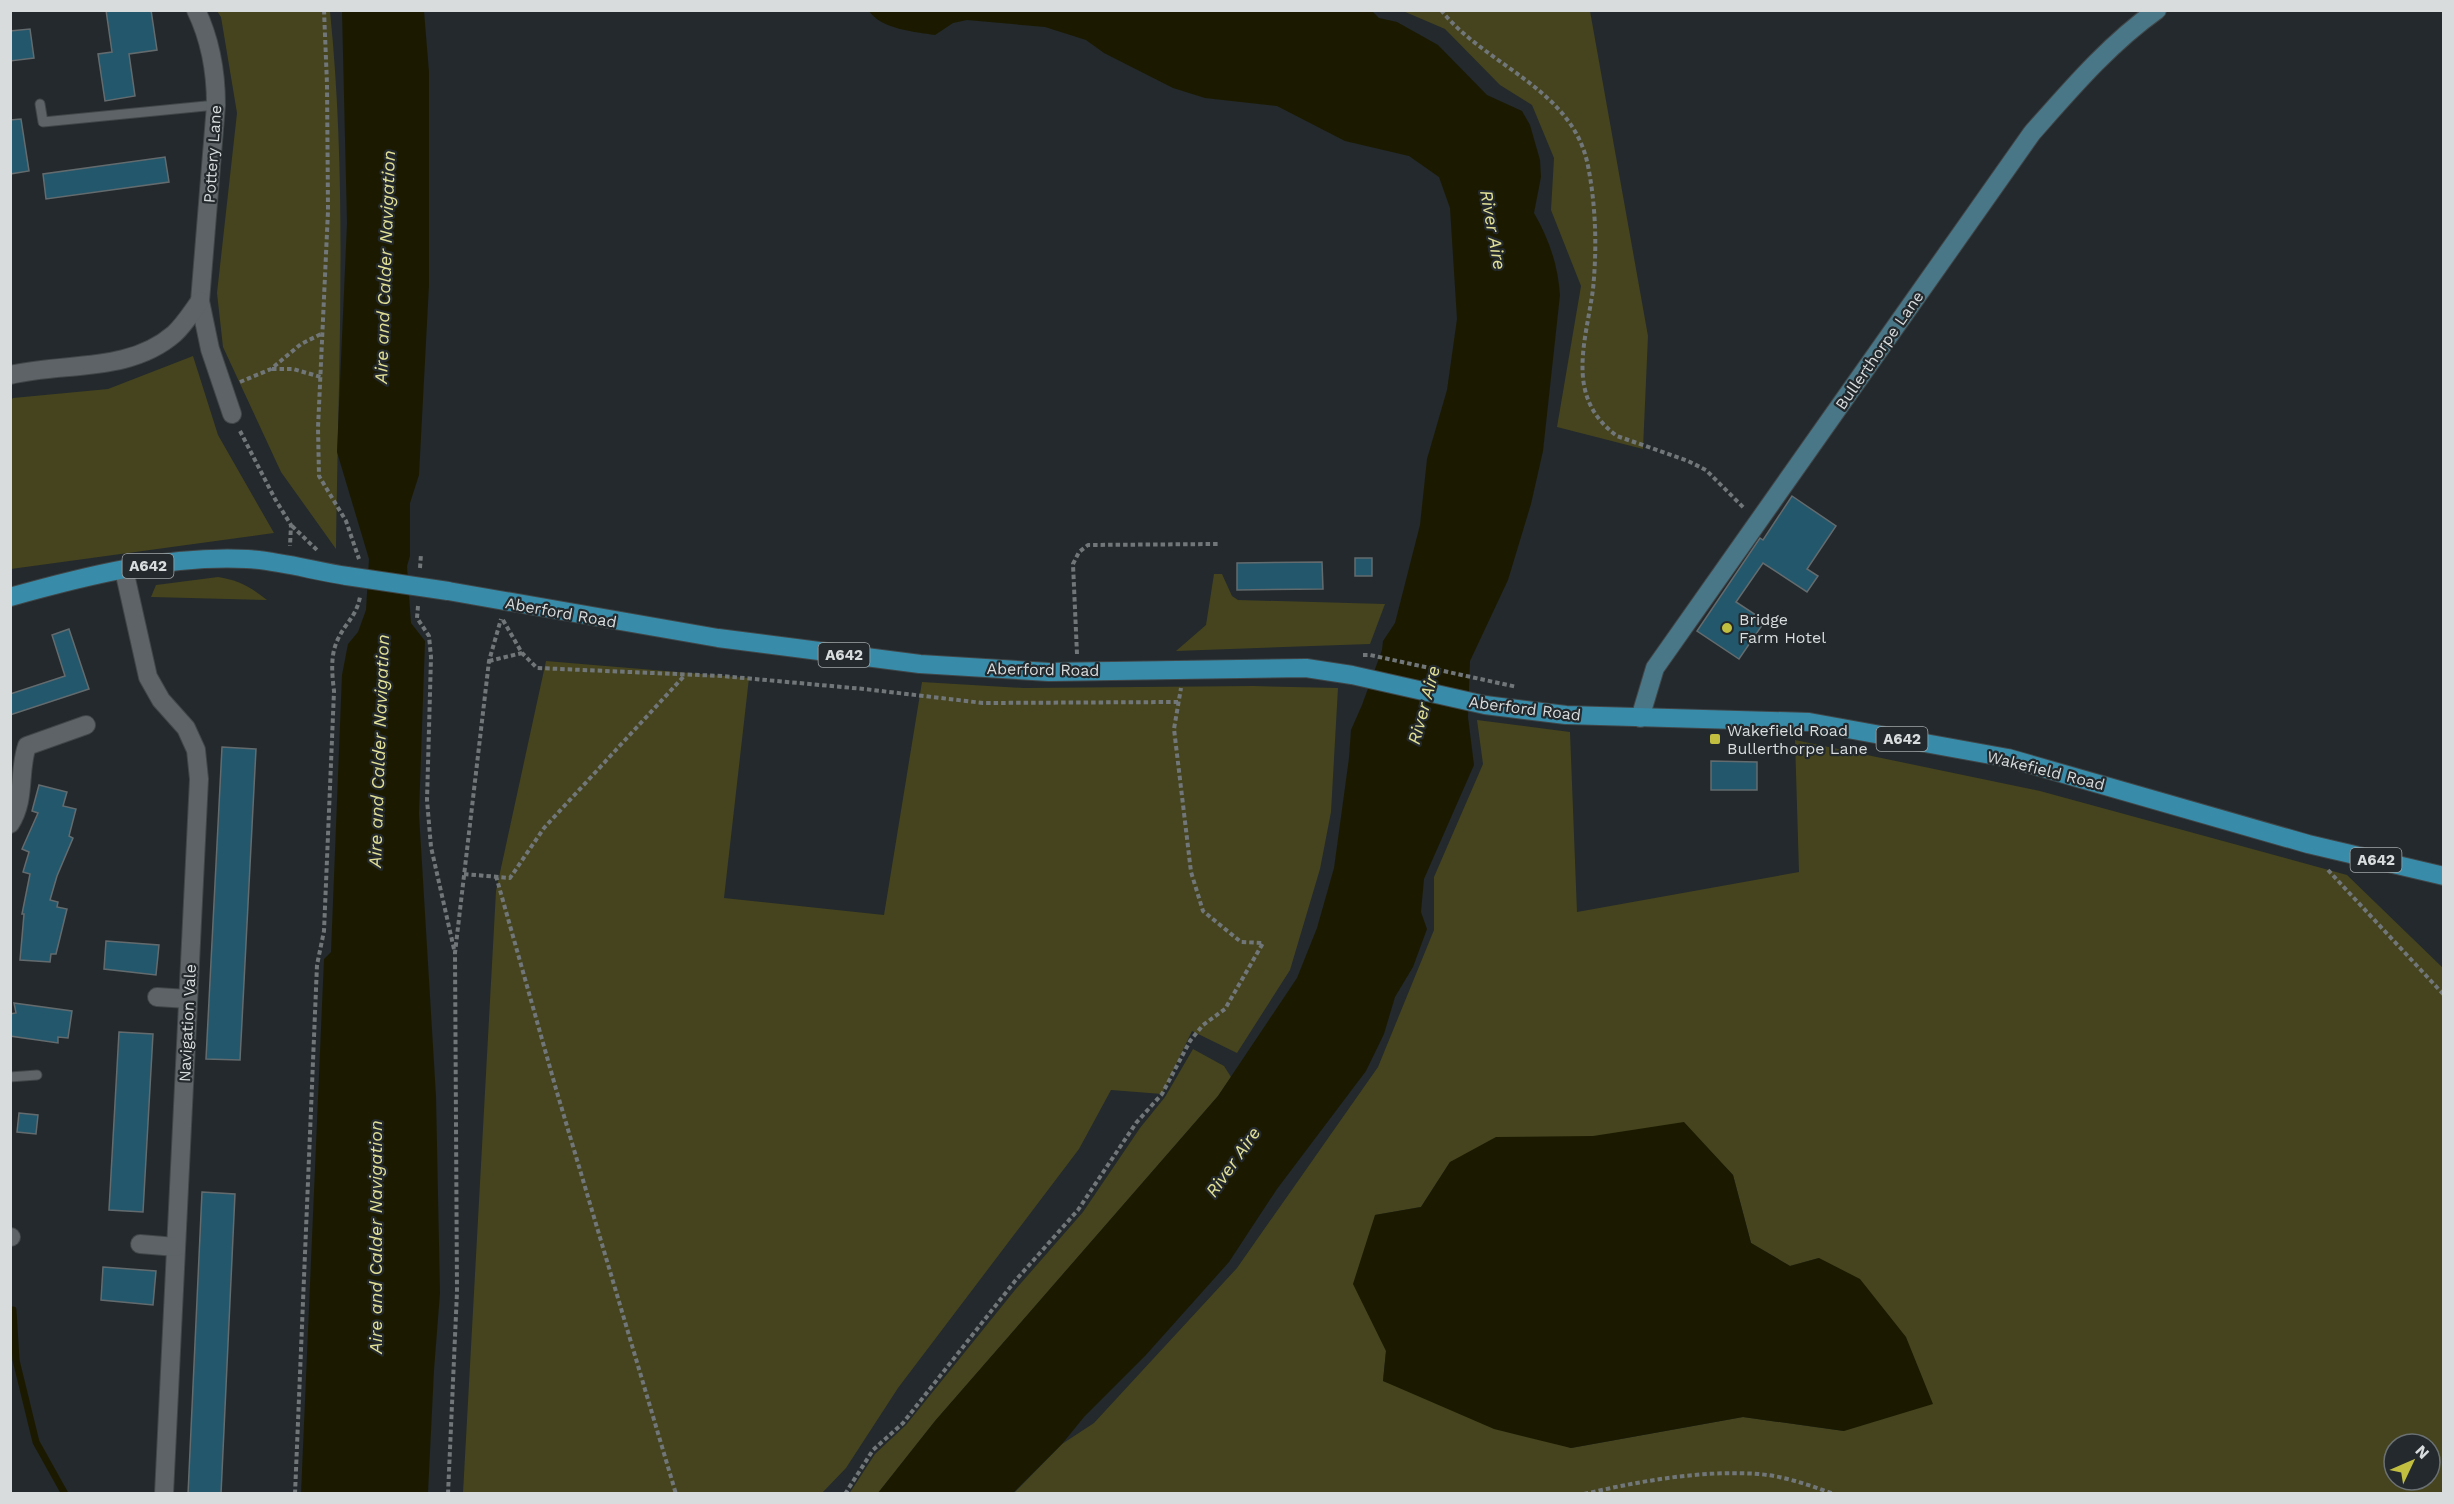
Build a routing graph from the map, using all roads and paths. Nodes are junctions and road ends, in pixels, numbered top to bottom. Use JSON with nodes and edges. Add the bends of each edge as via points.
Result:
{"nodes":[{"id":1,"x":196,"y":10,"type":"edge"},
{"id":2,"x":324,"y":10,"type":"edge"},
{"id":3,"x":1441,"y":10,"type":"edge"},
{"id":4,"x":2157,"y":10,"type":"edge"},
{"id":5,"x":40,"y":104,"type":"dead end"},
{"id":6,"x":216,"y":105,"type":"junction"},
{"id":7,"x":200,"y":301,"type":"junction"},
{"id":8,"x":323,"y":332,"type":"junction"},
{"id":9,"x":271,"y":369,"type":"junction"},
{"id":10,"x":10,"y":375,"type":"edge"},
{"id":11,"x":321,"y":378,"type":"junction"},
{"id":12,"x":223,"y":389,"type":"junction"},
{"id":13,"x":232,"y":414,"type":"joint"},
{"id":14,"x":1759,"y":521,"type":"junction"},
{"id":15,"x":291,"y":525,"type":"dead end"},
{"id":16,"x":1218,"y":544,"type":"dead end"},
{"id":17,"x":360,"y":563,"type":"dead end"},
{"id":18,"x":124,"y":570,"type":"junction"},
{"id":19,"x":361,"y":592,"type":"dead end"},
{"id":20,"x":10,"y":597,"type":"edge"},
{"id":21,"x":504,"y":610,"type":"junction"},
{"id":22,"x":417,"y":618,"type":"dead end"},
{"id":23,"x":522,"y":653,"type":"junction"},
{"id":24,"x":1371,"y":655,"type":"dead end"},
{"id":25,"x":489,"y":661,"type":"junction"},
{"id":26,"x":1078,"y":671,"type":"junction"},
{"id":27,"x":685,"y":675,"type":"junction"},
{"id":28,"x":1477,"y":678,"type":"dead end"},
{"id":29,"x":1640,"y":718,"type":"junction"},
{"id":30,"x":86,"y":725,"type":"dead end"},
{"id":31,"x":10,"y":824,"type":"edge"},
{"id":32,"x":2308,"y":844,"type":"junction"},
{"id":33,"x":464,"y":874,"type":"junction"},
{"id":34,"x":496,"y":876,"type":"junction"},
{"id":35,"x":2444,"y":876,"type":"edge"},
{"id":36,"x":455,"y":953,"type":"junction"},
{"id":37,"x":2444,"y":994,"type":"edge"},
{"id":38,"x":158,"y":997,"type":"dead end"},
{"id":39,"x":188,"y":999,"type":"junction"},
{"id":40,"x":36,"y":1076,"type":"dead end"},
{"id":41,"x":10,"y":1077,"type":"edge"},
{"id":42,"x":140,"y":1244,"type":"dead end"},
{"id":43,"x":176,"y":1247,"type":"junction"},
{"id":44,"x":164,"y":1494,"type":"edge"},
{"id":45,"x":294,"y":1494,"type":"edge"},
{"id":46,"x":448,"y":1494,"type":"edge"},
{"id":47,"x":676,"y":1494,"type":"edge"},
{"id":48,"x":844,"y":1494,"type":"edge"},
{"id":49,"x":1584,"y":1494,"type":"edge"},
{"id":50,"x":1834,"y":1494,"type":"edge"}],
"edges":[{"from":1,"to":6,"type":"street","name":"Pottery Lane","via":[[210,45]]},
{"from":2,"to":8,"type":"path","via":[[328,211]]},
{"from":3,"to":14,"type":"path","via":[[1467,39],[1550,99],[1574,130],[1588,164],[1595,246],[1582,380],[1596,416],[1617,436],[1706,470]]},
{"from":4,"to":14,"type":"street","name":"Bullerthorpe Lane","via":[[2077,82],[2032,133]]},
{"from":5,"to":6,"type":"lane","via":[[43,122]]},
{"from":6,"to":7,"type":"street","name":"Pottery Lane"},
{"from":7,"to":10,"type":"street","via":[[175,333],[135,356],[104,364]]},
{"from":7,"to":12,"type":"street","name":"Pottery Lane"},
{"from":8,"to":9,"type":"path"},
{"from":8,"to":11,"type":"path"},
{"from":9,"to":11,"type":"path","via":[[293,369]]},
{"from":9,"to":12,"type":"path"},
{"from":11,"to":17,"type":"path","via":[[318,476],[346,520]]},
{"from":12,"to":13,"type":"street","name":"Pottery Lane"},
{"from":13,"to":15,"type":"path"},
{"from":14,"to":29,"type":"street","name":"Bullerthorpe Lane","via":[[1655,668]]},
{"from":16,"to":26,"type":"path","via":[[1088,545],[1079,552],[1073,564]]},
{"from":18,"to":20,"type":"main road","number":"A642"},
{"from":18,"to":21,"type":"main road","name":"Aberford Road","number":"A642","bridge":true,"via":[[248,559],[448,591]]},
{"from":18,"to":39,"type":"street","name":"Navigation Vale","via":[[148,677],[161,700],[186,728],[196,750],[199,778]]},
{"from":19,"to":45,"type":"path","via":[[357,610],[338,638],[332,670],[329,844],[324,931],[317,965]]},
{"from":21,"to":23,"type":"path"},
{"from":21,"to":25,"type":"path"},
{"from":21,"to":26,"type":"main road","name":"Aberford Road","number":"A642","via":[[920,664]]},
{"from":22,"to":36,"type":"path","via":[[429,636],[431,657],[427,800],[431,847]]},
{"from":23,"to":25,"type":"path"},
{"from":23,"to":27,"type":"path","via":[[537,668]]},
{"from":24,"to":28,"type":"path"},
{"from":25,"to":33,"type":"path"},
{"from":26,"to":29,"type":"main road","name":"Aberford Road","number":"A642","via":[[1306,668],[1485,705],[1566,715]]},
{"from":27,"to":34,"type":"path","via":[[544,828],[510,878]]},
{"from":27,"to":48,"type":"path","via":[[983,703],[1178,702],[1174,729],[1191,872],[1203,911],[1240,942],[1263,944],[1225,1009],[1203,1025],[1190,1041],[1162,1094],[1136,1123],[1078,1210],[1015,1281],[903,1423],[873,1450]]},
{"from":29,"to":32,"type":"main road","name":"Wakefield Road","number":"A642","via":[[1809,722],[2008,758]]},
{"from":30,"to":31,"type":"street","via":[[27,746],[22,759],[22,795]]},
{"from":32,"to":35,"type":"main road","name":"Wakefield Road","number":"A642"},
{"from":32,"to":37,"type":"path"},
{"from":33,"to":34,"type":"path"},
{"from":33,"to":36,"type":"path"},
{"from":34,"to":47,"type":"path"},
{"from":36,"to":46,"type":"path","via":[[457,1292]]},
{"from":38,"to":39,"type":"street"},
{"from":39,"to":43,"type":"street","name":"Navigation Vale"},
{"from":40,"to":41,"type":"lane"},
{"from":42,"to":43,"type":"street"},
{"from":43,"to":44,"type":"street","name":"Navigation Vale"},
{"from":49,"to":50,"type":"path","via":[[1685,1476],[1758,1474],[1797,1480]]}]}
